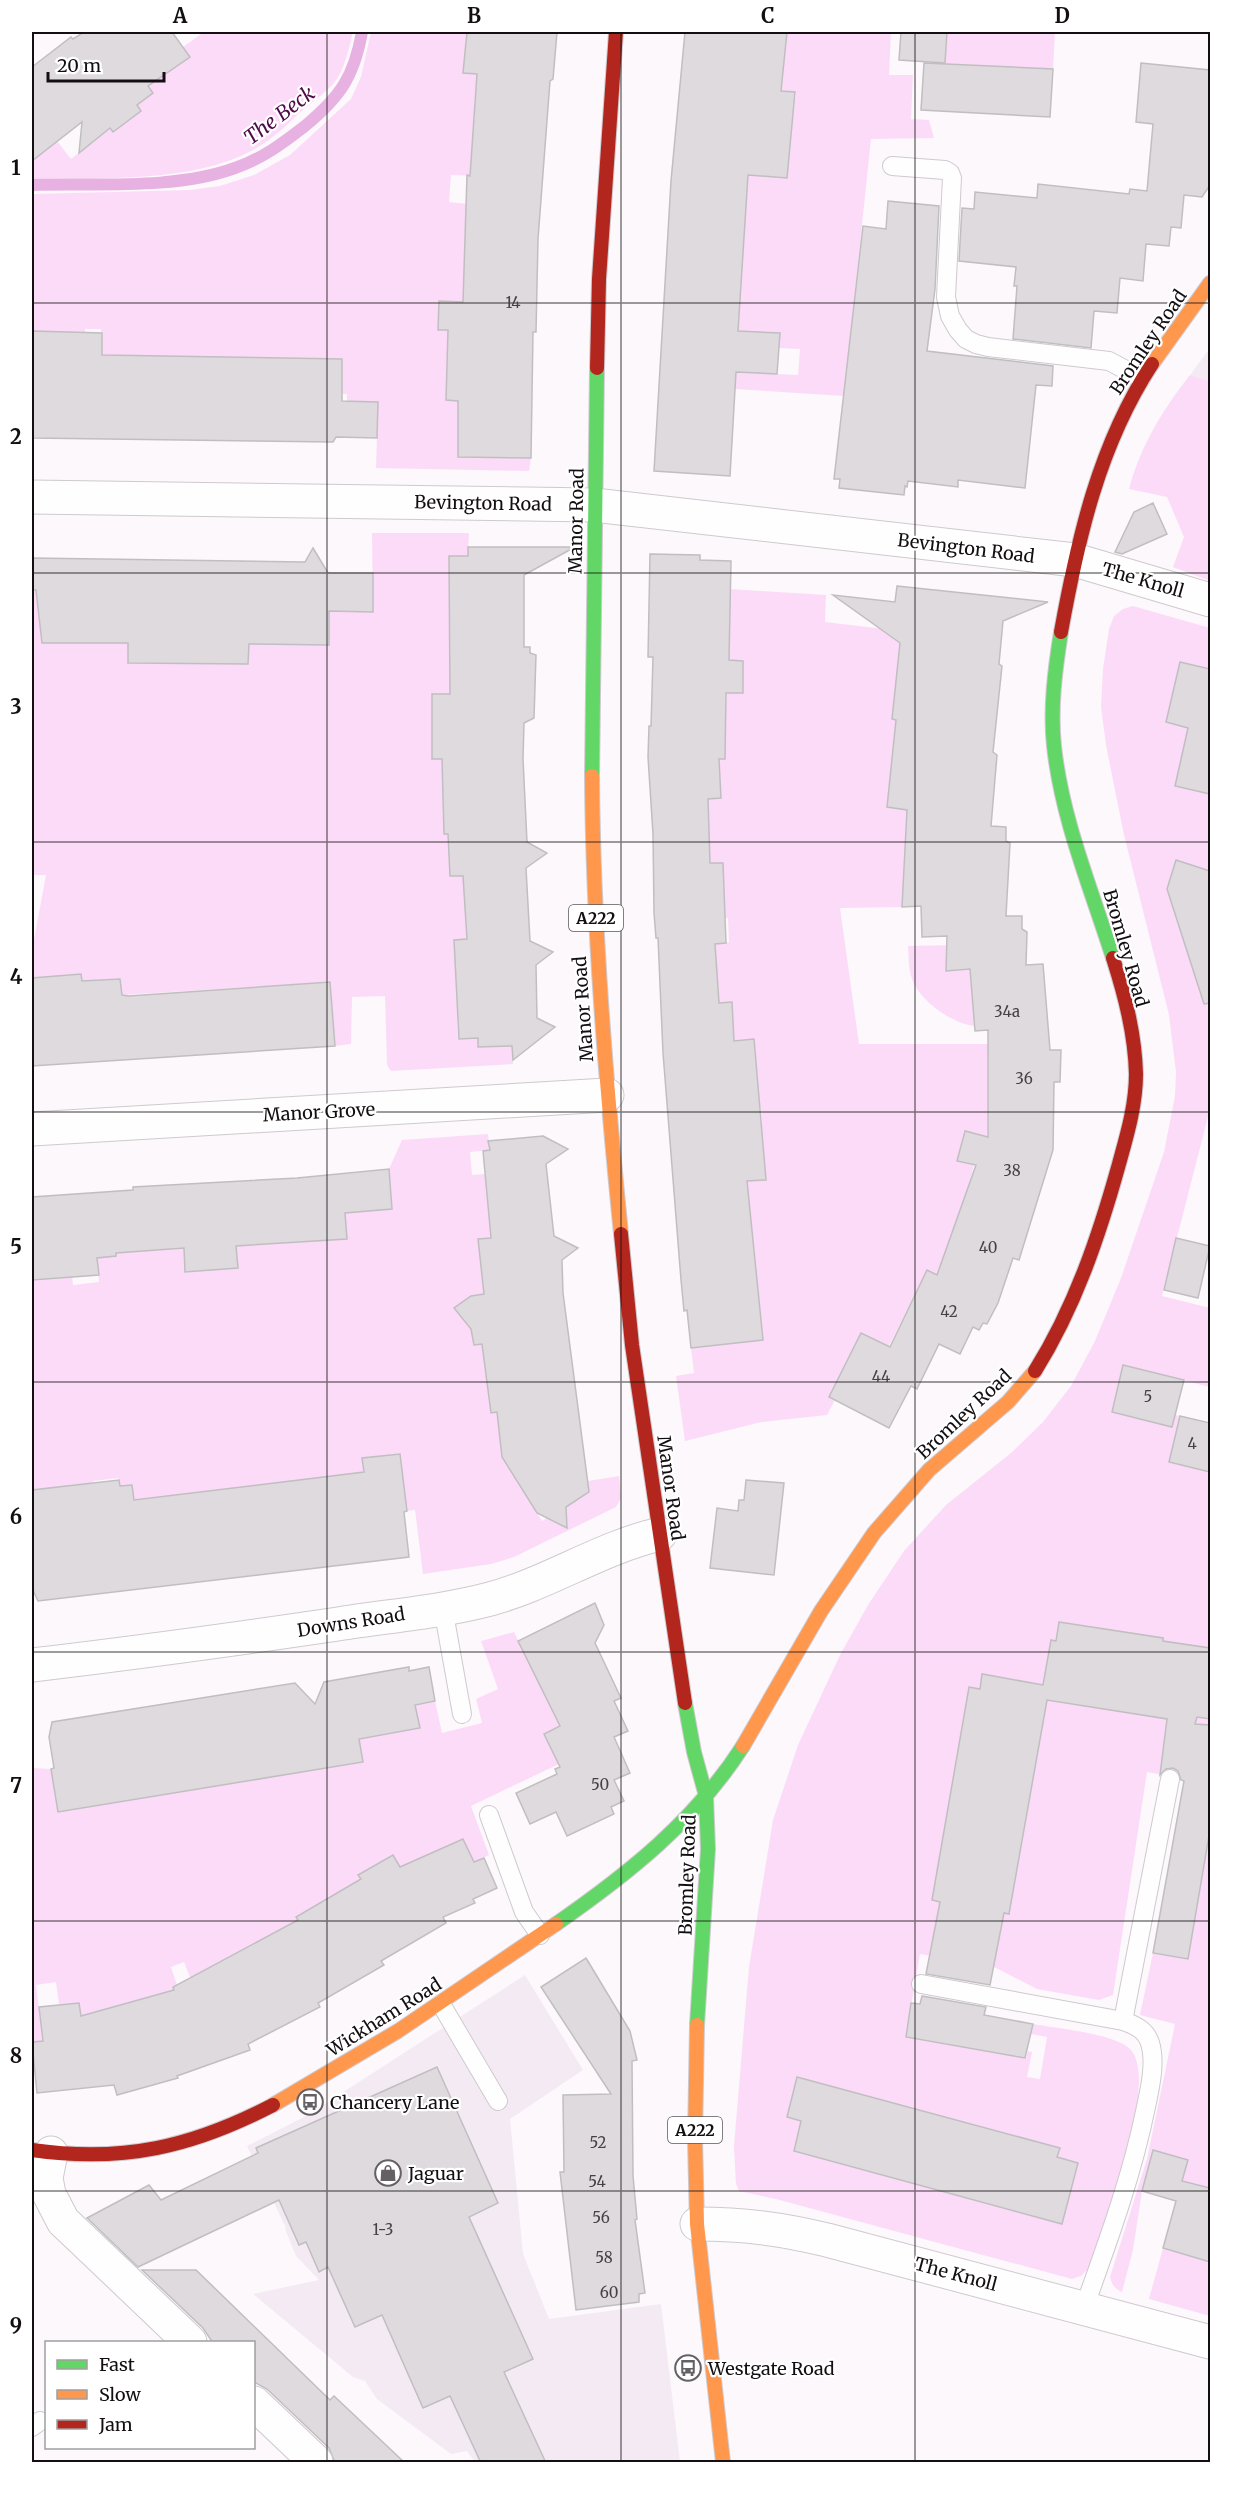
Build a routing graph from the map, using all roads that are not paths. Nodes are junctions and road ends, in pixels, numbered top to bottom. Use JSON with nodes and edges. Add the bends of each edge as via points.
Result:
{"nodes":[{"id":1,"x":616,"y":32,"type":"edge"},
{"id":2,"x":892,"y":166,"type":"dead end"},
{"id":3,"x":1210,"y":283,"type":"edge"},
{"id":4,"x":1142,"y":378,"type":"junction"},
{"id":5,"x":32,"y":497,"type":"edge"},
{"id":6,"x":594,"y":505,"type":"junction"},
{"id":7,"x":1075,"y":560,"type":"junction"},
{"id":8,"x":1210,"y":600,"type":"edge"},
{"id":9,"x":607,"y":1095,"type":"junction"},
{"id":10,"x":32,"y":1129,"type":"edge"},
{"id":11,"x":660,"y":1534,"type":"junction"},
{"id":12,"x":443,"y":1608,"type":"junction"},
{"id":13,"x":32,"y":1665,"type":"edge"},
{"id":14,"x":462,"y":1714,"type":"dead end"},
{"id":15,"x":1170,"y":1779,"type":"dead end"},
{"id":16,"x":706,"y":1796,"type":"junction"},
{"id":17,"x":489,"y":1815,"type":"dead end"},
{"id":18,"x":540,"y":1935,"type":"junction"},
{"id":19,"x":921,"y":1984,"type":"dead end"},
{"id":20,"x":441,"y":2004,"type":"junction"},
{"id":21,"x":1123,"y":2021,"type":"junction"},
{"id":22,"x":498,"y":2101,"type":"dead end"},
{"id":23,"x":41,"y":2151,"type":"edge"},
{"id":24,"x":697,"y":2224,"type":"junction"},
{"id":25,"x":1084,"y":2308,"type":"junction"},
{"id":26,"x":188,"y":2341,"type":"edge"},
{"id":27,"x":1210,"y":2342,"type":"edge"},
{"id":28,"x":255,"y":2404,"type":"edge"},
{"id":29,"x":316,"y":2463,"type":"edge"},
{"id":30,"x":723,"y":2463,"type":"edge"}],
"edges":[{"from":1,"to":6,"type":"main road","name":"Manor Road","number":"A222","via":[[599,279]]},
{"from":2,"to":4,"type":"lane","via":[[950,173],[946,297],[950,316],[966,339],[988,347],[1109,361]]},
{"from":3,"to":4,"type":"main road","name":"Bromley Road"},
{"from":4,"to":7,"type":"main road","name":"Bromley Road","via":[[1099,471]]},
{"from":5,"to":6,"type":"street","name":"Bevington Road"},
{"from":6,"to":7,"type":"street","name":"Bevington Road"},
{"from":6,"to":9,"type":"main road","name":"Manor Road","number":"A222","via":[[592,833]]},
{"from":7,"to":8,"type":"street","name":"The Knoll"},
{"from":7,"to":16,"type":"main road","name":"Bromley Road","via":[[1056,670],[1054,742],[1075,841],[1131,1029],[1136,1072],[1126,1136],[1100,1227],[1063,1320],[1031,1377],[1013,1398],[948,1452],[871,1537],[823,1607],[737,1756]]},
{"from":9,"to":10,"type":"street","name":"Manor Grove"},
{"from":9,"to":11,"type":"main road","name":"Manor Road","number":"A222","via":[[631,1334]]},
{"from":11,"to":12,"type":"street","name":"Downs Road","via":[[615,1547],[518,1590]]},
{"from":11,"to":16,"type":"main road","name":"Manor Road","number":"A222","via":[[694,1752]]},
{"from":12,"to":13,"type":"street","name":"Downs Road"},
{"from":12,"to":14,"type":"lane"},
{"from":15,"to":21,"type":"lane"},
{"from":16,"to":18,"type":"main road","name":"Wickham Road","via":[[663,1843]]},
{"from":16,"to":24,"type":"main road","name":"Bromley Road","number":"A222","via":[[708,1849],[695,2055]]},
{"from":17,"to":18,"type":"lane","via":[[524,1911]]},
{"from":18,"to":20,"type":"main road","name":"Wickham Road"},
{"from":19,"to":21,"type":"lane"},
{"from":20,"to":22,"type":"lane"},
{"from":20,"to":23,"type":"main road","name":"Wickham Road","via":[[294,2094],[192,2141],[132,2154],[98,2156]]},
{"from":21,"to":25,"type":"lane","via":[[1136,2026],[1150,2042],[1149,2090],[1118,2216]]},
{"from":23,"to":26,"type":"street","via":[[49,2194],[63,2221]]},
{"from":24,"to":25,"type":"street","name":"The Knoll","via":[[781,2229]]},
{"from":24,"to":30,"type":"main road","name":"Bromley Road","number":"A222"},
{"from":25,"to":27,"type":"street","name":"The Knoll"},
{"from":28,"to":29,"type":"street"}]}
